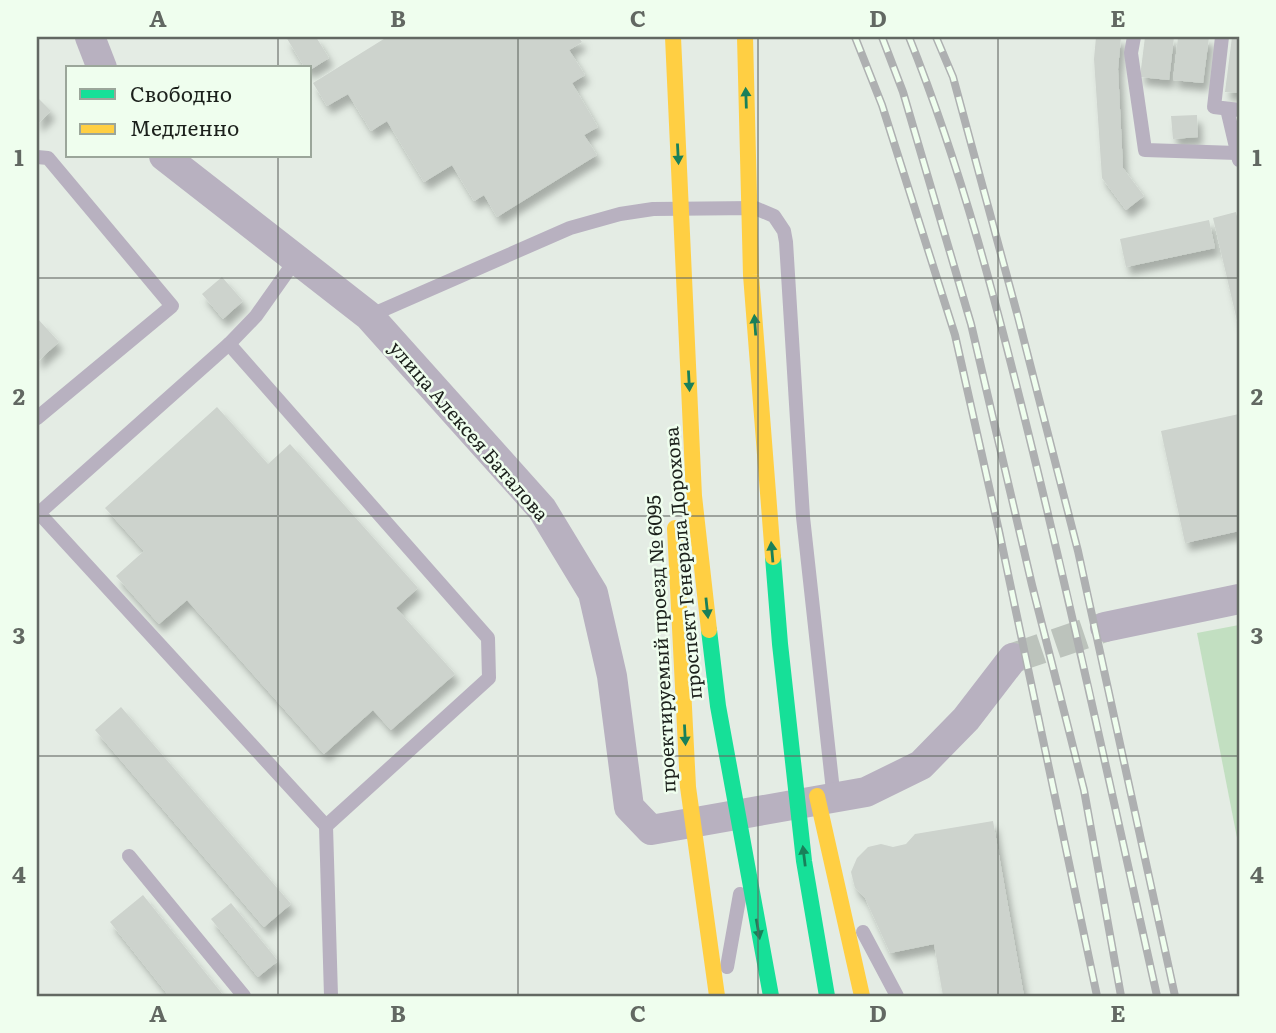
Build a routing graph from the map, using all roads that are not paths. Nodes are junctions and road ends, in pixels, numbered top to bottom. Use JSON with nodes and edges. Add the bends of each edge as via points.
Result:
{"nodes":[{"id":1,"x":90,"y":37,"type":"edge"},
{"id":2,"x":672,"y":37,"type":"edge"},
{"id":3,"x":744,"y":37,"type":"edge"},
{"id":4,"x":1134,"y":37,"type":"edge"},
{"id":5,"x":1222,"y":37,"type":"edge"},
{"id":6,"x":101,"y":66,"type":"edge"},
{"id":7,"x":1233,"y":109,"type":"edge"},
{"id":8,"x":37,"y":157,"type":"edge"},
{"id":9,"x":1238,"y":157,"type":"edge"},
{"id":10,"x":167,"y":158,"type":"edge"},
{"id":11,"x":663,"y":172,"type":"dead end"},
{"id":12,"x":664,"y":199,"type":"dead end"},
{"id":13,"x":664,"y":226,"type":"dead end"},
{"id":14,"x":297,"y":258,"type":"junction"},
{"id":15,"x":369,"y":316,"type":"junction"},
{"id":16,"x":229,"y":344,"type":"junction"},
{"id":17,"x":37,"y":418,"type":"edge"},
{"id":18,"x":38,"y":512,"type":"edge"},
{"id":19,"x":674,"y":512,"type":"dead end"},
{"id":20,"x":1239,"y":599,"type":"edge"},
{"id":21,"x":1105,"y":627,"type":"tunnel mouth"},
{"id":22,"x":780,"y":644,"type":"junction"},
{"id":23,"x":1013,"y":658,"type":"tunnel mouth"},
{"id":24,"x":826,"y":795,"type":"junction"},
{"id":25,"x":754,"y":812,"type":"junction"},
{"id":26,"x":326,"y":826,"type":"junction"},
{"id":27,"x":129,"y":856,"type":"dead end"},
{"id":28,"x":244,"y":996,"type":"edge"},
{"id":29,"x":331,"y":996,"type":"edge"},
{"id":30,"x":719,"y":996,"type":"edge"},
{"id":31,"x":771,"y":996,"type":"edge"},
{"id":32,"x":827,"y":996,"type":"edge"},
{"id":33,"x":862,"y":996,"type":"edge"},
{"id":34,"x":897,"y":996,"type":"edge"}],
"edges":[{"from":1,"to":6,"type":"street"},
{"from":2,"to":11,"type":"main road","bridge":true},
{"from":2,"to":31,"type":"main road","name":"проспект Генерала Дорохова","one_way":true,"bridge":true,"via":[[694,496],[718,706]]},
{"from":22,"to":3,"type":"main road","one_way":true,"bridge":true,"via":[[751,275]]},
{"from":4,"to":9,"type":"lane","via":[[1131,53],[1145,150]]},
{"from":5,"to":7,"type":"lane","via":[[1214,107]]},
{"from":7,"to":9,"type":"lane"},
{"from":8,"to":17,"type":"lane","via":[[48,158],[172,306]]},
{"from":10,"to":14,"type":"street","name":"улица Алексея Баталова"},
{"from":12,"to":13,"type":"main road"},
{"from":14,"to":15,"type":"street","name":"улица Алексея Баталова"},
{"from":14,"to":16,"type":"lane","via":[[256,316]]},
{"from":15,"to":24,"type":"lane","via":[[570,228],[620,214],[747,207],[774,216],[786,242]]},
{"from":15,"to":25,"type":"street","name":"улица Алексея Баталова","via":[[542,509],[593,593],[612,676],[629,807],[651,830]]},
{"from":16,"to":18,"type":"lane"},
{"from":16,"to":26,"type":"lane","via":[[488,638],[489,678]]},
{"from":18,"to":26,"type":"lane"},
{"from":19,"to":30,"type":"main road","name":"проектируемый проезд № 6095","one_way":true,"bridge":true,"via":[[688,787]]},
{"from":20,"to":21,"type":"street"},
{"from":22,"to":24,"type":"main road","bridge":true},
{"from":32,"to":22,"type":"main road","one_way":true,"bridge":true,"via":[[804,860]]},
{"from":23,"to":24,"type":"street","name":"улица Алексея Баталова","via":[[966,719],[921,765],[866,792]]},
{"from":24,"to":25,"type":"street","name":"улица Алексея Баталова"},
{"from":24,"to":33,"type":"main road","bridge":true},
{"from":24,"to":34,"type":"lane","via":[[853,907]]},
{"from":25,"to":30,"type":"lane"},
{"from":26,"to":29,"type":"lane"},
{"from":27,"to":28,"type":"lane"}]}
